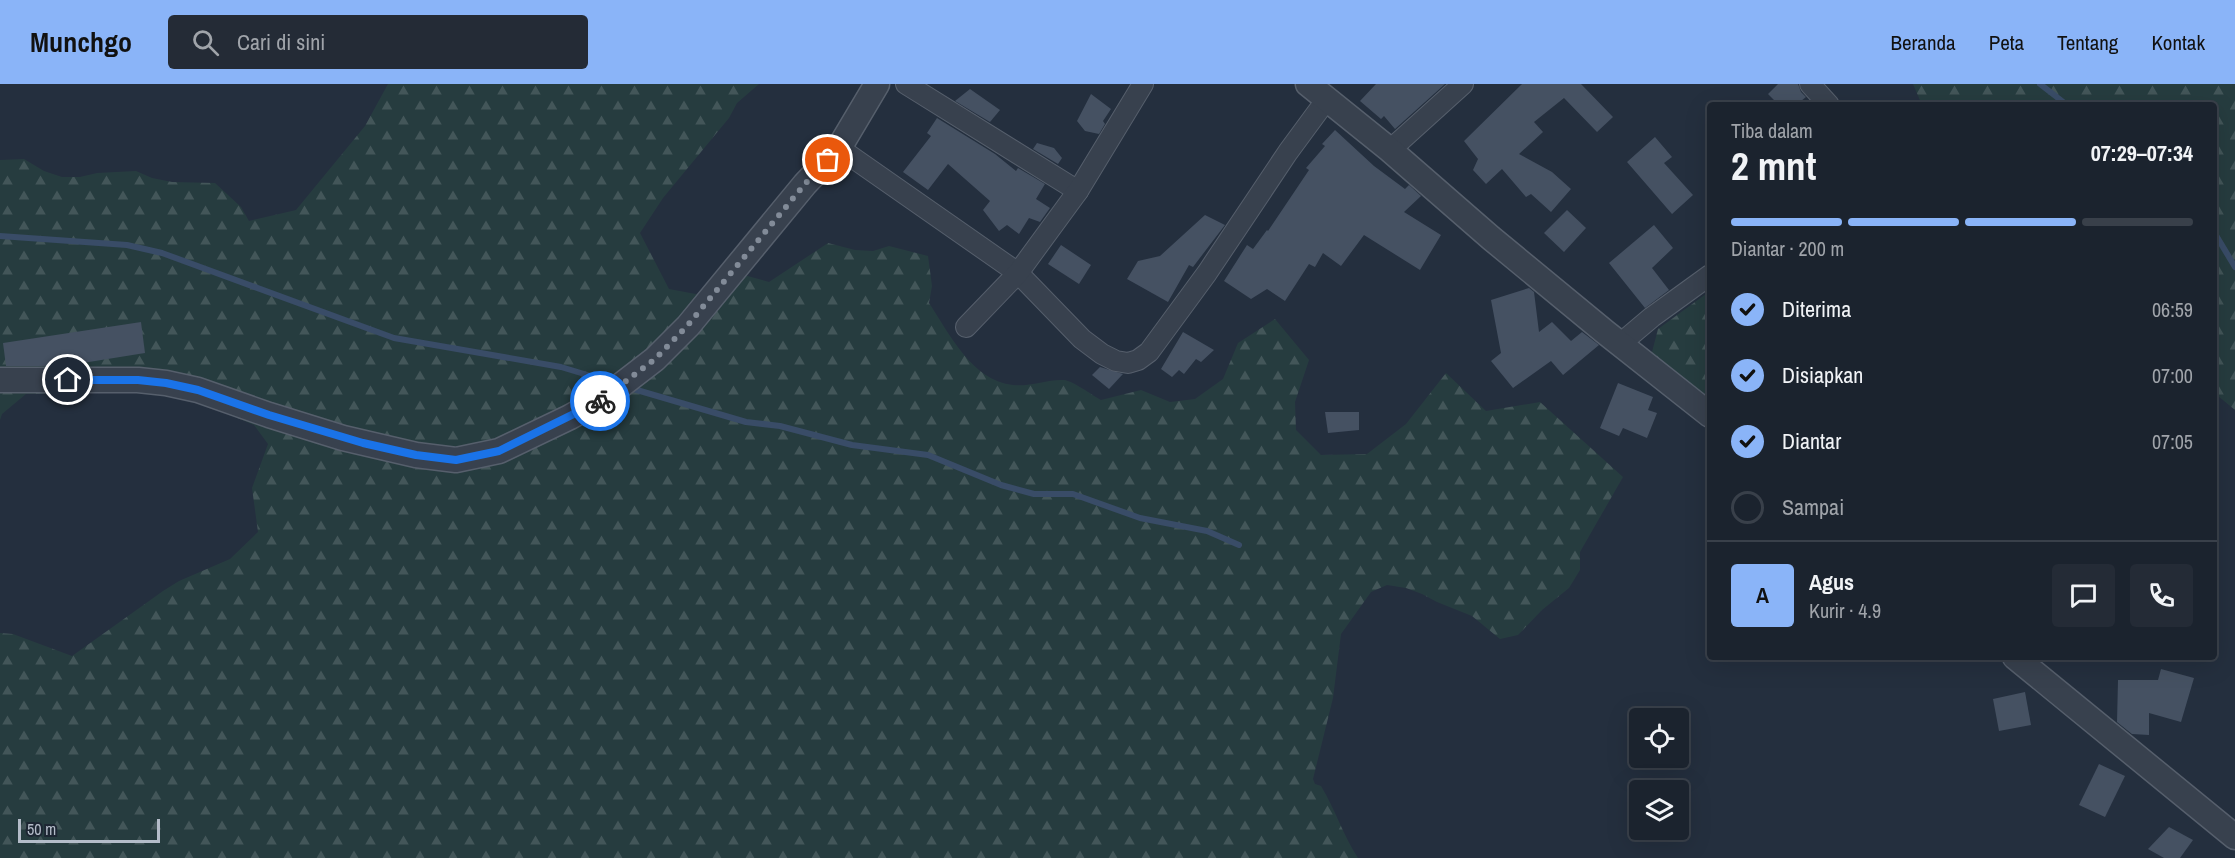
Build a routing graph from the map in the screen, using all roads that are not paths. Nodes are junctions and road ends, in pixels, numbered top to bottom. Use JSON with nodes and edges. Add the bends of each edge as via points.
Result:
{"nodes":[{"id":1,"x":877,"y":84,"type":"edge"},
{"id":2,"x":906,"y":84,"type":"edge"},
{"id":3,"x":1143,"y":84,"type":"edge"},
{"id":4,"x":1308,"y":84,"type":"edge"},
{"id":5,"x":1463,"y":84,"type":"edge"},
{"id":6,"x":1810,"y":84,"type":"edge"},
{"id":7,"x":1327,"y":99,"type":"junction"},
{"id":8,"x":1826,"y":102,"type":"edge"},
{"id":9,"x":839,"y":148,"type":"junction"},
{"id":10,"x":1390,"y":150,"type":"junction"},
{"id":11,"x":1078,"y":191,"type":"junction"},
{"id":12,"x":1018,"y":273,"type":"junction"},
{"id":13,"x":1707,"y":277,"type":"edge"},
{"id":14,"x":966,"y":327,"type":"dead end"},
{"id":15,"x":1620,"y":344,"type":"junction"},
{"id":16,"x":0,"y":380,"type":"edge"},
{"id":17,"x":1707,"y":413,"type":"edge"},
{"id":18,"x":2019,"y":660,"type":"edge"},
{"id":19,"x":2235,"y":837,"type":"edge"}],
"edges":[{"from":1,"to":9,"type":"street"},
{"from":2,"to":11,"type":"street"},
{"from":3,"to":11,"type":"street"},
{"from":4,"to":7,"type":"street"},
{"from":5,"to":10,"type":"street"},
{"from":6,"to":8,"type":"street"},
{"from":7,"to":10,"type":"street"},
{"from":7,"to":12,"type":"street","via":[[1207,273],[1149,352],[1138,360],[1116,361],[1102,354],[1082,339]]},
{"from":9,"to":12,"type":"street"},
{"from":9,"to":16,"type":"street","via":[[655,359],[607,396],[499,451],[456,460],[416,455],[363,443],[166,383]]},
{"from":10,"to":15,"type":"street"},
{"from":11,"to":12,"type":"street"},
{"from":12,"to":14,"type":"street"},
{"from":13,"to":15,"type":"street"},
{"from":15,"to":17,"type":"street"},
{"from":18,"to":19,"type":"street"}]}
